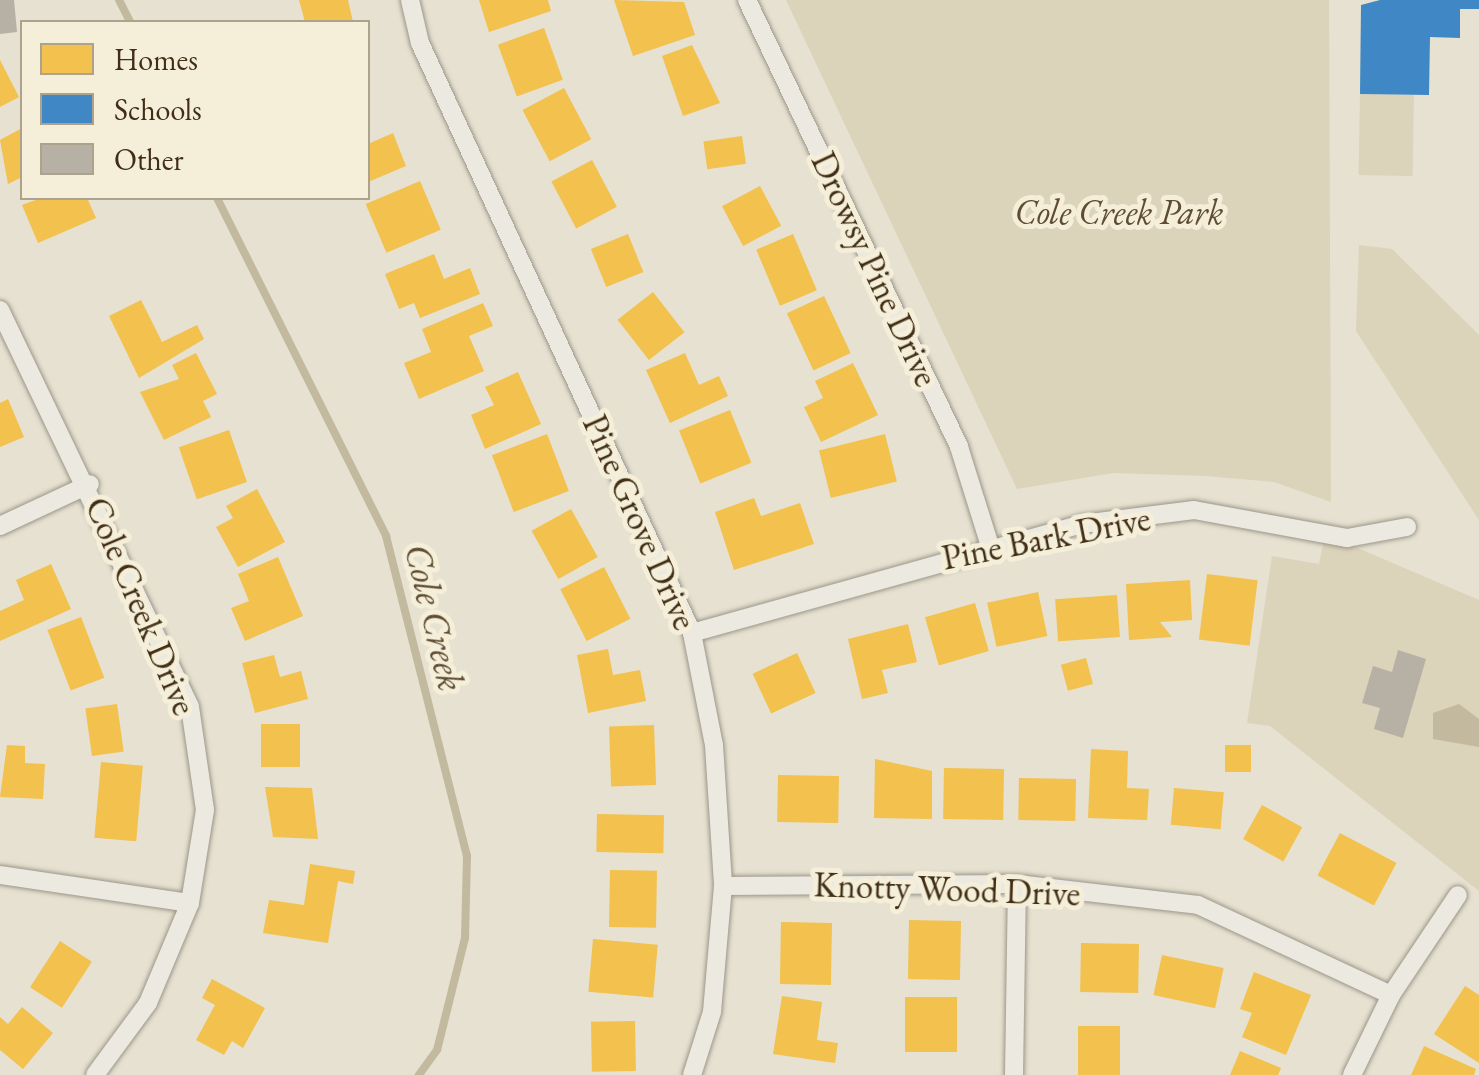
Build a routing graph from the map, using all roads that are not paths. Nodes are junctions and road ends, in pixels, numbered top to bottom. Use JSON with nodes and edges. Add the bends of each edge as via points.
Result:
{"nodes":[{"id":1,"x":410,"y":0,"type":"edge"},
{"id":2,"x":747,"y":0,"type":"edge"},
{"id":3,"x":0,"y":310,"type":"edge"},
{"id":4,"x":90,"y":484,"type":"junction"},
{"id":5,"x":0,"y":526,"type":"edge"},
{"id":6,"x":1407,"y":527,"type":"dead end"},
{"id":7,"x":988,"y":544,"type":"junction"},
{"id":8,"x":692,"y":632,"type":"junction"},
{"id":9,"x":0,"y":875,"type":"edge"},
{"id":10,"x":1017,"y":884,"type":"junction"},
{"id":11,"x":723,"y":886,"type":"junction"},
{"id":12,"x":1458,"y":896,"type":"dead end"},
{"id":13,"x":190,"y":903,"type":"junction"},
{"id":14,"x":1391,"y":995,"type":"junction"},
{"id":15,"x":95,"y":1075,"type":"edge"},
{"id":16,"x":692,"y":1075,"type":"edge"},
{"id":17,"x":1014,"y":1075,"type":"edge"},
{"id":18,"x":1352,"y":1075,"type":"edge"}],
"edges":[{"from":1,"to":8,"type":"street","name":"Pine Grove Drive","via":[[420,43]]},
{"from":2,"to":7,"type":"street","name":"Drowsy Pine Drive","via":[[959,447]]},
{"from":3,"to":4,"type":"street","name":"Cole Creek Drive"},
{"from":4,"to":5,"type":"street"},
{"from":4,"to":13,"type":"street","name":"Cole Creek Drive","via":[[190,707],[205,810]]},
{"from":6,"to":7,"type":"street","name":"Pine Bark Drive","via":[[1346,538],[1194,510]]},
{"from":7,"to":8,"type":"street","name":"Pine Bark Drive"},
{"from":8,"to":11,"type":"street","name":"Pine Grove Drive","via":[[714,745]]},
{"from":9,"to":13,"type":"street"},
{"from":10,"to":11,"type":"street","name":"Knotty Wood Drive"},
{"from":10,"to":14,"type":"street","name":"Knotty Wood Drive","via":[[1198,904]]},
{"from":10,"to":17,"type":"street"},
{"from":11,"to":16,"type":"street","name":"Pine Grove Drive","via":[[712,1012]]},
{"from":12,"to":14,"type":"street"},
{"from":13,"to":15,"type":"street","name":"Cole Creek Drive","via":[[148,1003]]},
{"from":14,"to":18,"type":"street"}]}
